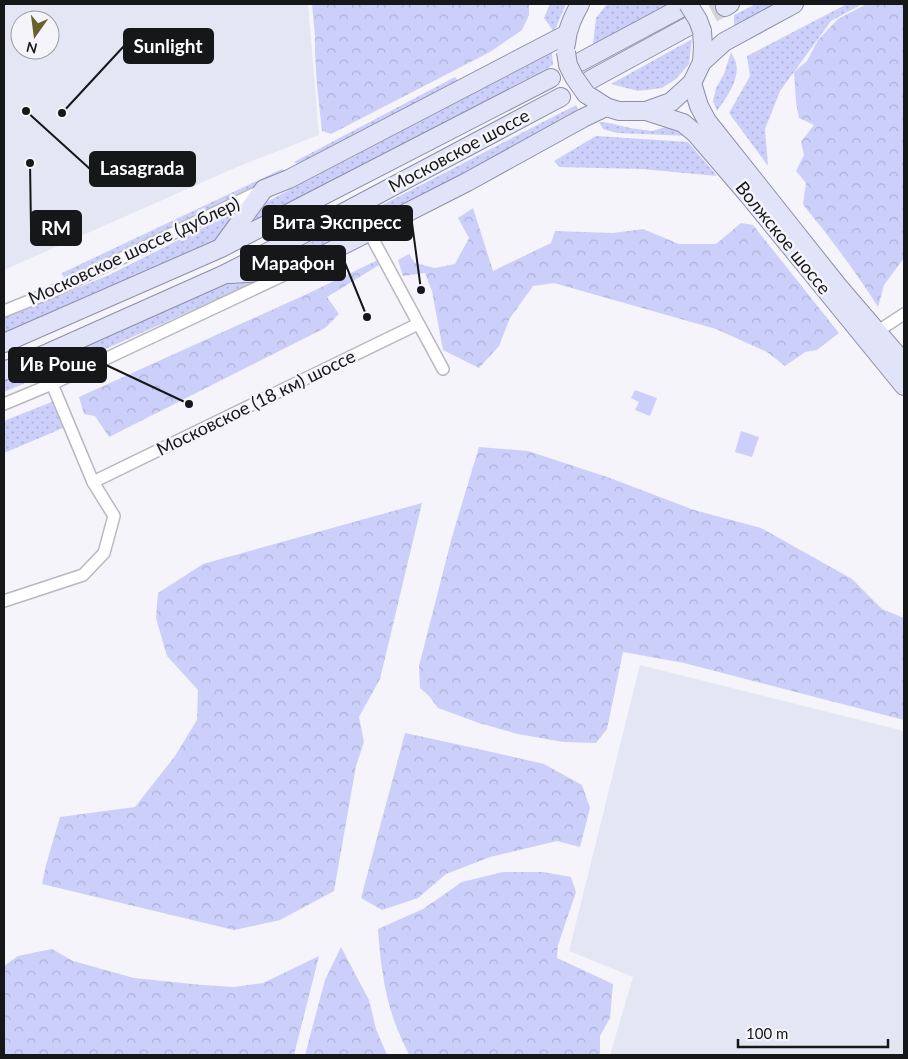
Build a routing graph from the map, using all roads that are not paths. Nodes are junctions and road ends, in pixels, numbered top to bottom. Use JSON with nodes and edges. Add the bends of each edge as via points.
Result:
{"nodes":[{"id":1,"x":580,"y":4,"type":"edge"},
{"id":2,"x":794,"y":4,"type":"edge"},
{"id":3,"x":683,"y":7,"type":"edge"},
{"id":4,"x":696,"y":29,"type":"junction"},
{"id":5,"x":567,"y":34,"type":"junction"},
{"id":6,"x":573,"y":57,"type":"junction"},
{"id":7,"x":702,"y":62,"type":"junction"},
{"id":8,"x":551,"y":78,"type":"dead end"},
{"id":9,"x":692,"y":83,"type":"junction"},
{"id":10,"x":588,"y":87,"type":"junction"},
{"id":11,"x":561,"y":97,"type":"dead end"},
{"id":12,"x":606,"y":107,"type":"junction"},
{"id":13,"x":646,"y":112,"type":"junction"},
{"id":14,"x":264,"y":189,"type":"junction"},
{"id":15,"x":369,"y":232,"type":"junction"},
{"id":16,"x":222,"y":248,"type":"junction"},
{"id":17,"x":294,"y":270,"type":"junction"},
{"id":18,"x":222,"y":275,"type":"junction"},
{"id":19,"x":4,"y":311,"type":"edge"},
{"id":20,"x":904,"y":314,"type":"edge"},
{"id":21,"x":418,"y":324,"type":"junction"},
{"id":22,"x":878,"y":331,"type":"junction"},
{"id":23,"x":4,"y":344,"type":"edge"},
{"id":24,"x":904,"y":363,"type":"edge"},
{"id":25,"x":443,"y":370,"type":"dead end"},
{"id":26,"x":4,"y":371,"type":"edge"},
{"id":27,"x":52,"y":384,"type":"junction"},
{"id":28,"x":904,"y":386,"type":"edge"},
{"id":29,"x":4,"y":404,"type":"edge"},
{"id":30,"x":94,"y":482,"type":"junction"},
{"id":31,"x":4,"y":602,"type":"edge"}],
"edges":[{"from":1,"to":5,"type":"main road"},
{"from":2,"to":7,"type":"main road","via":[[724,42]]},
{"from":3,"to":4,"type":"main road","bridge":true,"via":[[698,20]]},
{"from":3,"to":6,"type":"main road"},
{"from":4,"to":7,"type":"main road","via":[[704,46]]},
{"from":4,"to":10,"type":"main road"},
{"from":5,"to":6,"type":"main road"},
{"from":5,"to":14,"type":"main road"},
{"from":6,"to":10,"type":"main road","bridge":true,"via":[[568,65],[574,77]]},
{"from":7,"to":9,"type":"main road"},
{"from":8,"to":16,"type":"main road","name":"Московское шоссе"},
{"from":9,"to":13,"type":"main road","via":[[671,102]]},
{"from":9,"to":22,"type":"main road","name":"Волжское шоссе","via":[[707,121],[838,286]]},
{"from":10,"to":12,"type":"main road"},
{"from":11,"to":18,"type":"main road","name":"Московское шоссе"},
{"from":12,"to":13,"type":"main road"},
{"from":12,"to":15,"type":"main road"},
{"from":13,"to":28,"type":"main road","name":"Волжское шоссе","via":[[683,123],[692,129]]},
{"from":14,"to":16,"type":"main road"},
{"from":14,"to":19,"type":"street","name":"Московское шоссе (дублер)","via":[[54,291]]},
{"from":15,"to":17,"type":"main road"},
{"from":15,"to":21,"type":"street"},
{"from":16,"to":23,"type":"main road","name":"Московское шоссе"},
{"from":17,"to":18,"type":"main road"},
{"from":17,"to":27,"type":"street"},
{"from":18,"to":26,"type":"main road","name":"Московское шоссе"},
{"from":20,"to":22,"type":"street"},
{"from":21,"to":25,"type":"street"},
{"from":21,"to":30,"type":"street","name":"Московское (18 км) шоссе"},
{"from":22,"to":24,"type":"main road","name":"Волжское шоссе"},
{"from":27,"to":29,"type":"street"},
{"from":27,"to":30,"type":"street"},
{"from":30,"to":31,"type":"street","via":[[114,516],[104,553],[84,575]]}]}
